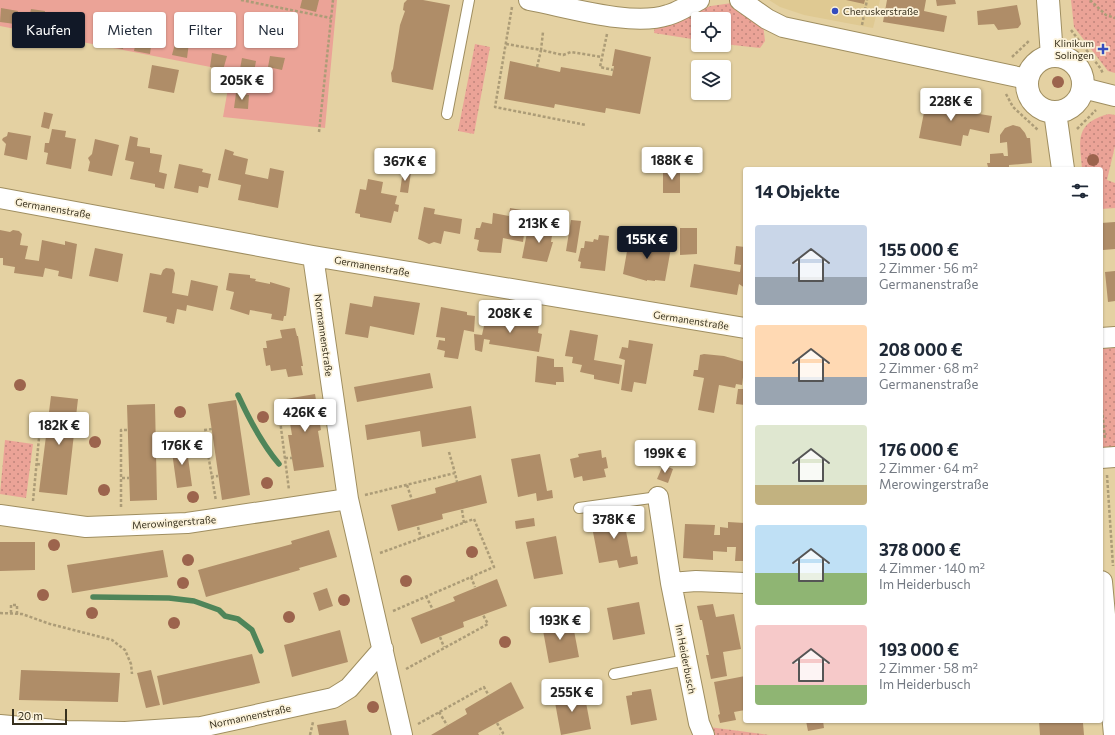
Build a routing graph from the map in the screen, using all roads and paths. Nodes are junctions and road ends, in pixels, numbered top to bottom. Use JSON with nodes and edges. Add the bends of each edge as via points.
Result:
{"nodes":[{"id":1,"x":241,"y":0,"type":"edge"},
{"id":2,"x":333,"y":0,"type":"edge"},
{"id":3,"x":469,"y":0,"type":"edge"},
{"id":4,"x":513,"y":0,"type":"edge"},
{"id":5,"x":529,"y":0,"type":"edge"},
{"id":6,"x":699,"y":0,"type":"edge"},
{"id":7,"x":740,"y":0,"type":"edge"},
{"id":8,"x":867,"y":0,"type":"edge"},
{"id":9,"x":1048,"y":0,"type":"edge"},
{"id":10,"x":1090,"y":0,"type":"edge"},
{"id":11,"x":611,"y":16,"type":"junction"},
{"id":12,"x":331,"y":18,"type":"junction"},
{"id":13,"x":1115,"y":18,"type":"edge"},
{"id":14,"x":1069,"y":24,"type":"dead end"},
{"id":15,"x":861,"y":26,"type":"dead end"},
{"id":16,"x":544,"y":32,"type":"dead end"},
{"id":17,"x":1033,"y":38,"type":"dead end"},
{"id":18,"x":506,"y":44,"type":"junction"},
{"id":19,"x":541,"y":50,"type":"junction"},
{"id":20,"x":1052,"y":56,"type":"junction"},
{"id":21,"x":602,"y":57,"type":"junction"},
{"id":22,"x":538,"y":66,"type":"dead end"},
{"id":23,"x":613,"y":70,"type":"dead end"},
{"id":24,"x":1006,"y":75,"type":"junction"},
{"id":25,"x":1028,"y":79,"type":"junction"},
{"id":26,"x":1099,"y":92,"type":"edge"},
{"id":27,"x":1055,"y":112,"type":"junction"},
{"id":28,"x":447,"y":114,"type":"dead end"},
{"id":29,"x":586,"y":125,"type":"dead end"},
{"id":30,"x":319,"y":132,"type":"dead end"},
{"id":31,"x":1044,"y":134,"type":"dead end"},
{"id":32,"x":1063,"y":167,"type":"edge"},
{"id":33,"x":0,"y":198,"type":"edge"},
{"id":34,"x":313,"y":256,"type":"junction"},
{"id":35,"x":743,"y":328,"type":"edge"},
{"id":36,"x":1115,"y":337,"type":"edge"},
{"id":37,"x":1103,"y":338,"type":"edge"},
{"id":38,"x":48,"y":418,"type":"dead end"},
{"id":39,"x":1103,"y":418,"type":"edge"},
{"id":40,"x":289,"y":419,"type":"dead end"},
{"id":41,"x":212,"y":429,"type":"dead end"},
{"id":42,"x":128,"y":430,"type":"dead end"},
{"id":43,"x":449,"y":452,"type":"dead end"},
{"id":44,"x":1107,"y":453,"type":"edge"},
{"id":45,"x":285,"y":458,"type":"junction"},
{"id":46,"x":292,"y":458,"type":"dead end"},
{"id":47,"x":37,"y":464,"type":"junction"},
{"id":48,"x":42,"y":465,"type":"dead end"},
{"id":49,"x":455,"y":473,"type":"junction"},
{"id":50,"x":218,"y":476,"type":"dead end"},
{"id":51,"x":211,"y":477,"type":"junction"},
{"id":52,"x":122,"y":478,"type":"junction"},
{"id":53,"x":129,"y":478,"type":"dead end"},
{"id":54,"x":457,"y":482,"type":"dead end"},
{"id":55,"x":407,"y":485,"type":"junction"},
{"id":56,"x":658,"y":497,"type":"joint"},
{"id":57,"x":348,"y":499,"type":"junction"},
{"id":58,"x":412,"y":500,"type":"dead end"},
{"id":59,"x":292,"y":508,"type":"junction"},
{"id":60,"x":580,"y":508,"type":"dead end"},
{"id":61,"x":462,"y":510,"type":"dead end"},
{"id":62,"x":0,"y":515,"type":"edge"},
{"id":63,"x":30,"y":519,"type":"junction"},
{"id":64,"x":220,"y":519,"type":"junction"},
{"id":65,"x":464,"y":523,"type":"junction"},
{"id":66,"x":120,"y":526,"type":"junction"},
{"id":67,"x":418,"y":527,"type":"dead end"},
{"id":68,"x":421,"y":539,"type":"junction"},
{"id":69,"x":362,"y":558,"type":"junction"},
{"id":70,"x":471,"y":577,"type":"junction"},
{"id":71,"x":671,"y":583,"type":"junction"},
{"id":72,"x":743,"y":583,"type":"edge"},
{"id":73,"x":1106,"y":584,"type":"edge"},
{"id":74,"x":475,"y":587,"type":"dead end"},
{"id":75,"x":426,"y":596,"type":"junction"},
{"id":76,"x":433,"y":610,"type":"dead end"},
{"id":77,"x":0,"y":613,"type":"edge"},
{"id":78,"x":11,"y":613,"type":"junction"},
{"id":79,"x":17,"y":614,"type":"junction"},
{"id":80,"x":483,"y":615,"type":"dead end"},
{"id":81,"x":376,"y":618,"type":"junction"},
{"id":82,"x":440,"y":638,"type":"dead end"},
{"id":83,"x":444,"y":647,"type":"junction"},
{"id":84,"x":383,"y":649,"type":"junction"},
{"id":85,"x":686,"y":660,"type":"junction"},
{"id":86,"x":132,"y":674,"type":"dead end"},
{"id":87,"x":614,"y":674,"type":"dead end"},
{"id":88,"x":390,"y":678,"type":"junction"},
{"id":89,"x":489,"y":696,"type":"dead end"},
{"id":90,"x":497,"y":723,"type":"dead end"},
{"id":91,"x":0,"y":725,"type":"edge"},
{"id":92,"x":447,"y":725,"type":"dead end"},
{"id":93,"x":701,"y":734,"type":"edge"},
{"id":94,"x":402,"y":735,"type":"edge"},
{"id":95,"x":500,"y":735,"type":"edge"},
{"id":96,"x":1115,"y":735,"type":"edge"}],
"edges":[{"from":1,"to":12,"type":"path"},
{"from":2,"to":12,"type":"path"},
{"from":3,"to":28,"type":"lane"},
{"from":4,"to":18,"type":"path"},
{"from":5,"to":11,"type":"street"},
{"from":6,"to":11,"type":"street","via":[[669,15],[652,19],[633,20]]},
{"from":7,"to":24,"type":"street","via":[[783,27]]},
{"from":8,"to":15,"type":"path"},
{"from":9,"to":20,"type":"street"},
{"from":10,"to":13,"type":"path","via":[[1106,15]]},
{"from":11,"to":21,"type":"path"},
{"from":12,"to":30,"type":"path"},
{"from":14,"to":26,"type":"path","via":[[1078,41],[1103,73]]},
{"from":16,"to":19,"type":"path"},
{"from":17,"to":24,"type":"path","via":[[1008,60]]},
{"from":18,"to":19,"type":"path"},
{"from":18,"to":29,"type":"path","via":[[495,106]]},
{"from":19,"to":21,"type":"path","via":[[563,55],[571,52]]},
{"from":19,"to":22,"type":"path"},
{"from":20,"to":25,"type":"street","via":[[1034,65]]},
{"from":20,"to":26,"type":"street","via":[[1063,57],[1076,66],[1083,80]]},
{"from":21,"to":23,"type":"path","via":[[600,67]]},
{"from":24,"to":25,"type":"street"},
{"from":24,"to":31,"type":"path","via":[[1006,97],[1033,128]]},
{"from":25,"to":27,"type":"street","via":[[1028,91],[1034,102],[1044,109]]},
{"from":26,"to":27,"type":"street","via":[[1079,99],[1063,111]]},
{"from":27,"to":32,"type":"street"},
{"from":33,"to":34,"type":"street","name":"Germanenstraße"},
{"from":34,"to":35,"type":"street","name":"Germanenstraße"},
{"from":34,"to":57,"type":"street","name":"Normannenstraße"},
{"from":36,"to":37,"type":"street"},
{"from":38,"to":47,"type":"path","via":[[42,417]]},
{"from":39,"to":44,"type":"path"},
{"from":40,"to":45,"type":"path","via":[[280,420]]},
{"from":41,"to":51,"type":"path","via":[[204,430]]},
{"from":42,"to":52,"type":"path","via":[[121,430]]},
{"from":43,"to":49,"type":"path"},
{"from":44,"to":73,"type":"path"},
{"from":45,"to":46,"type":"path"},
{"from":45,"to":59,"type":"path"},
{"from":47,"to":48,"type":"path"},
{"from":47,"to":63,"type":"path"},
{"from":49,"to":54,"type":"path"},
{"from":49,"to":55,"type":"path"},
{"from":50,"to":51,"type":"path"},
{"from":51,"to":64,"type":"path"},
{"from":52,"to":53,"type":"path"},
{"from":52,"to":66,"type":"path"},
{"from":55,"to":57,"type":"path"},
{"from":55,"to":58,"type":"path"},
{"from":56,"to":60,"type":"lane"},
{"from":56,"to":71,"type":"street","name":"Im Heiderbusch"},
{"from":57,"to":59,"type":"street","name":"Merowingerstraße"},
{"from":57,"to":69,"type":"street","name":"Normannenstraße"},
{"from":59,"to":64,"type":"street","name":"Merowingerstraße"},
{"from":61,"to":65,"type":"path"},
{"from":62,"to":63,"type":"street","name":"Merowingerstraße"},
{"from":63,"to":66,"type":"street","name":"Merowingerstraße","via":[[86,527]]},
{"from":64,"to":66,"type":"street","name":"Merowingerstraße"},
{"from":65,"to":68,"type":"path"},
{"from":65,"to":70,"type":"path","via":[[474,519],[494,567]]},
{"from":67,"to":68,"type":"path"},
{"from":68,"to":69,"type":"path"},
{"from":69,"to":81,"type":"street","name":"Normannenstraße"},
{"from":70,"to":74,"type":"path"},
{"from":70,"to":75,"type":"path"},
{"from":71,"to":72,"type":"street"},
{"from":71,"to":85,"type":"street","name":"Im Heiderbusch"},
{"from":73,"to":96,"type":"street"},
{"from":75,"to":76,"type":"path"},
{"from":75,"to":81,"type":"path"},
{"from":77,"to":78,"type":"path"},
{"from":78,"to":79,"type":"path"},
{"from":78,"to":79,"type":"path","via":[[12,605],[17,605]]},
{"from":79,"to":86,"type":"path","via":[[116,642],[125,650]]},
{"from":80,"to":83,"type":"path","via":[[488,624]]},
{"from":81,"to":84,"type":"street","name":"Normannenstraße"},
{"from":82,"to":83,"type":"path"},
{"from":83,"to":88,"type":"path"},
{"from":84,"to":88,"type":"street","name":"Normannenstraße"},
{"from":84,"to":91,"type":"street","name":"Normannenstraße","via":[[349,688],[333,698],[201,727],[124,732],[67,731]]},
{"from":85,"to":87,"type":"lane"},
{"from":85,"to":93,"type":"street","name":"Im Heiderbusch"},
{"from":88,"to":94,"type":"street","name":"Normannenstraße"},
{"from":89,"to":92,"type":"path","via":[[484,687],[439,712]]},
{"from":90,"to":95,"type":"path","via":[[503,732]]}]}
